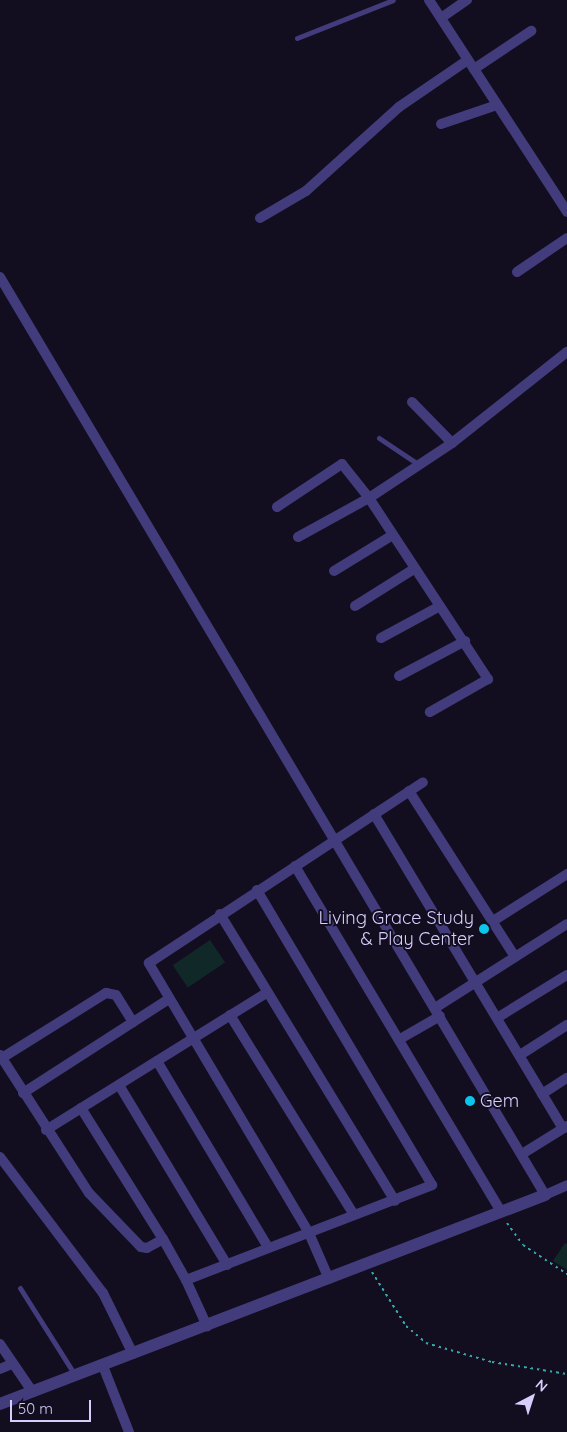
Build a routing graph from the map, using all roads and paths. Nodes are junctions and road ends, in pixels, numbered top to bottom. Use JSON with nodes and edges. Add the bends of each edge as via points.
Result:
{"nodes":[{"id":1,"x":393,"y":0,"type":"edge"},
{"id":2,"x":429,"y":0,"type":"edge"},
{"id":3,"x":467,"y":0,"type":"edge"},
{"id":4,"x":441,"y":18,"type":"junction"},
{"id":5,"x":531,"y":31,"type":"dead end"},
{"id":6,"x":297,"y":38,"type":"dead end"},
{"id":7,"x":471,"y":64,"type":"junction"},
{"id":8,"x":497,"y":105,"type":"junction"},
{"id":9,"x":442,"y":124,"type":"dead end"},
{"id":10,"x":567,"y":211,"type":"edge"},
{"id":11,"x":260,"y":218,"type":"dead end"},
{"id":12,"x":567,"y":238,"type":"edge"},
{"id":13,"x":517,"y":272,"type":"dead end"},
{"id":14,"x":0,"y":277,"type":"edge"},
{"id":15,"x":567,"y":352,"type":"edge"},
{"id":16,"x":412,"y":402,"type":"dead end"},
{"id":17,"x":379,"y":438,"type":"dead end"},
{"id":18,"x":452,"y":443,"type":"junction"},
{"id":19,"x":418,"y":464,"type":"junction"},
{"id":20,"x":369,"y":498,"type":"junction"},
{"id":21,"x":277,"y":507,"type":"dead end"},
{"id":22,"x":298,"y":536,"type":"dead end"},
{"id":23,"x":391,"y":536,"type":"junction"},
{"id":24,"x":414,"y":569,"type":"junction"},
{"id":25,"x":334,"y":571,"type":"dead end"},
{"id":26,"x":355,"y":606,"type":"dead end"},
{"id":27,"x":440,"y":606,"type":"junction"},
{"id":28,"x":381,"y":638,"type":"dead end"},
{"id":29,"x":465,"y":641,"type":"junction"},
{"id":30,"x":399,"y":676,"type":"dead end"},
{"id":31,"x":430,"y":712,"type":"dead end"},
{"id":32,"x":423,"y":782,"type":"dead end"},
{"id":33,"x":409,"y":791,"type":"junction"},
{"id":34,"x":374,"y":814,"type":"junction"},
{"id":35,"x":334,"y":840,"type":"junction"},
{"id":36,"x":295,"y":866,"type":"junction"},
{"id":37,"x":567,"y":874,"type":"edge"},
{"id":38,"x":257,"y":890,"type":"junction"},
{"id":39,"x":220,"y":914,"type":"junction"},
{"id":40,"x":493,"y":921,"type":"junction"},
{"id":41,"x":567,"y":924,"type":"edge"},
{"id":42,"x":515,"y":957,"type":"junction"},
{"id":43,"x":567,"y":975,"type":"edge"},
{"id":44,"x":475,"y":983,"type":"junction"},
{"id":45,"x":266,"y":992,"type":"junction"},
{"id":46,"x":169,"y":999,"type":"junction"},
{"id":47,"x":437,"y":1012,"type":"junction"},
{"id":48,"x":230,"y":1015,"type":"junction"},
{"id":49,"x":497,"y":1018,"type":"junction"},
{"id":50,"x":132,"y":1022,"type":"junction"},
{"id":51,"x":567,"y":1025,"type":"edge"},
{"id":52,"x":193,"y":1038,"type":"junction"},
{"id":53,"x":400,"y":1039,"type":"junction"},
{"id":54,"x":520,"y":1055,"type":"junction"},
{"id":55,"x":1,"y":1057,"type":"edge"},
{"id":56,"x":157,"y":1061,"type":"junction"},
{"id":57,"x":567,"y":1078,"type":"edge"},
{"id":58,"x":119,"y":1085,"type":"junction"},
{"id":59,"x":23,"y":1093,"type":"junction"},
{"id":60,"x":542,"y":1094,"type":"junction"},
{"id":61,"x":82,"y":1108,"type":"junction"},
{"id":62,"x":565,"y":1128,"type":"edge"},
{"id":63,"x":46,"y":1130,"type":"junction"},
{"id":64,"x":522,"y":1154,"type":"junction"},
{"id":65,"x":0,"y":1158,"type":"edge"},
{"id":66,"x":567,"y":1185,"type":"edge"},
{"id":67,"x":545,"y":1195,"type":"junction"},
{"id":68,"x":395,"y":1201,"type":"junction"},
{"id":69,"x":501,"y":1212,"type":"junction"},
{"id":70,"x":354,"y":1215,"type":"junction"},
{"id":71,"x":309,"y":1233,"type":"junction"},
{"id":72,"x":163,"y":1239,"type":"junction"},
{"id":73,"x":268,"y":1247,"type":"junction"},
{"id":74,"x":367,"y":1264,"type":"junction"},
{"id":75,"x":228,"y":1265,"type":"junction"},
{"id":76,"x":567,"y":1274,"type":"edge"},
{"id":77,"x":329,"y":1279,"type":"junction"},
{"id":78,"x":186,"y":1280,"type":"junction"},
{"id":79,"x":20,"y":1288,"type":"dead end"},
{"id":80,"x":207,"y":1326,"type":"junction"},
{"id":81,"x":0,"y":1344,"type":"edge"},
{"id":82,"x":133,"y":1354,"type":"junction"},
{"id":83,"x":12,"y":1364,"type":"junction"},
{"id":84,"x":103,"y":1366,"type":"junction"},
{"id":85,"x":0,"y":1369,"type":"edge"},
{"id":86,"x":567,"y":1374,"type":"edge"},
{"id":87,"x":76,"y":1375,"type":"junction"},
{"id":88,"x":32,"y":1391,"type":"junction"},
{"id":89,"x":0,"y":1404,"type":"edge"},
{"id":90,"x":129,"y":1432,"type":"edge"}],
"edges":[{"from":1,"to":6,"type":"lane"},
{"from":2,"to":4,"type":"street"},
{"from":3,"to":4,"type":"street"},
{"from":4,"to":7,"type":"street"},
{"from":5,"to":7,"type":"street"},
{"from":7,"to":8,"type":"street"},
{"from":7,"to":11,"type":"street","via":[[399,107],[306,191]]},
{"from":8,"to":9,"type":"street"},
{"from":8,"to":10,"type":"street"},
{"from":12,"to":13,"type":"street"},
{"from":14,"to":35,"type":"street"},
{"from":15,"to":18,"type":"street"},
{"from":16,"to":18,"type":"street"},
{"from":17,"to":19,"type":"lane"},
{"from":18,"to":19,"type":"street"},
{"from":19,"to":20,"type":"street"},
{"from":20,"to":21,"type":"street","via":[[342,464]]},
{"from":20,"to":22,"type":"street"},
{"from":20,"to":23,"type":"street"},
{"from":23,"to":24,"type":"street"},
{"from":23,"to":25,"type":"street"},
{"from":24,"to":26,"type":"street"},
{"from":24,"to":27,"type":"street"},
{"from":27,"to":28,"type":"street"},
{"from":27,"to":29,"type":"street"},
{"from":29,"to":30,"type":"street"},
{"from":29,"to":31,"type":"street","via":[[488,679]]},
{"from":32,"to":33,"type":"street"},
{"from":33,"to":34,"type":"street"},
{"from":33,"to":40,"type":"street"},
{"from":34,"to":35,"type":"street"},
{"from":34,"to":44,"type":"street"},
{"from":35,"to":36,"type":"street"},
{"from":35,"to":47,"type":"street"},
{"from":36,"to":38,"type":"street"},
{"from":36,"to":53,"type":"street"},
{"from":37,"to":40,"type":"street"},
{"from":38,"to":39,"type":"street"},
{"from":38,"to":68,"type":"street","via":[[432,1182],[429,1188]]},
{"from":39,"to":45,"type":"street"},
{"from":39,"to":46,"type":"street","via":[[151,959],[149,967]]},
{"from":40,"to":42,"type":"street"},
{"from":41,"to":42,"type":"street"},
{"from":42,"to":44,"type":"street"},
{"from":43,"to":49,"type":"street"},
{"from":44,"to":47,"type":"street"},
{"from":44,"to":49,"type":"street"},
{"from":45,"to":48,"type":"street"},
{"from":45,"to":68,"type":"street"},
{"from":46,"to":50,"type":"street"},
{"from":46,"to":52,"type":"street"},
{"from":47,"to":53,"type":"street"},
{"from":47,"to":64,"type":"street"},
{"from":48,"to":52,"type":"street"},
{"from":48,"to":70,"type":"street"},
{"from":49,"to":54,"type":"street"},
{"from":50,"to":55,"type":"street","via":[[116,995],[106,993]]},
{"from":50,"to":59,"type":"street"},
{"from":51,"to":54,"type":"street"},
{"from":52,"to":56,"type":"street"},
{"from":52,"to":71,"type":"street"},
{"from":53,"to":69,"type":"street"},
{"from":54,"to":60,"type":"street"},
{"from":55,"to":59,"type":"street"},
{"from":56,"to":58,"type":"street"},
{"from":56,"to":73,"type":"street"},
{"from":57,"to":60,"type":"street"},
{"from":58,"to":61,"type":"street"},
{"from":58,"to":75,"type":"street"},
{"from":59,"to":63,"type":"street"},
{"from":60,"to":62,"type":"street"},
{"from":61,"to":63,"type":"street"},
{"from":61,"to":72,"type":"street"},
{"from":62,"to":64,"type":"street"},
{"from":63,"to":72,"type":"street","via":[[89,1193],[141,1247],[147,1248]]},
{"from":64,"to":67,"type":"street"},
{"from":65,"to":82,"type":"street","via":[[103,1293]]},
{"from":66,"to":67,"type":"street"},
{"from":67,"to":69,"type":"street"},
{"from":68,"to":70,"type":"street"},
{"from":69,"to":74,"type":"street"},
{"from":69,"to":76,"type":"path","via":[[523,1245]]},
{"from":70,"to":71,"type":"street"},
{"from":71,"to":73,"type":"street"},
{"from":71,"to":77,"type":"street"},
{"from":72,"to":78,"type":"street"},
{"from":73,"to":75,"type":"street"},
{"from":74,"to":77,"type":"street"},
{"from":74,"to":86,"type":"path","via":[[406,1326],[426,1343],[492,1362]]},
{"from":75,"to":78,"type":"street"},
{"from":77,"to":80,"type":"street"},
{"from":78,"to":80,"type":"street"},
{"from":79,"to":87,"type":"lane"},
{"from":80,"to":82,"type":"street"},
{"from":81,"to":83,"type":"street"},
{"from":82,"to":84,"type":"street"},
{"from":83,"to":85,"type":"street"},
{"from":83,"to":88,"type":"street"},
{"from":84,"to":87,"type":"street"},
{"from":84,"to":90,"type":"street"},
{"from":87,"to":88,"type":"street"},
{"from":88,"to":89,"type":"street"}]}
